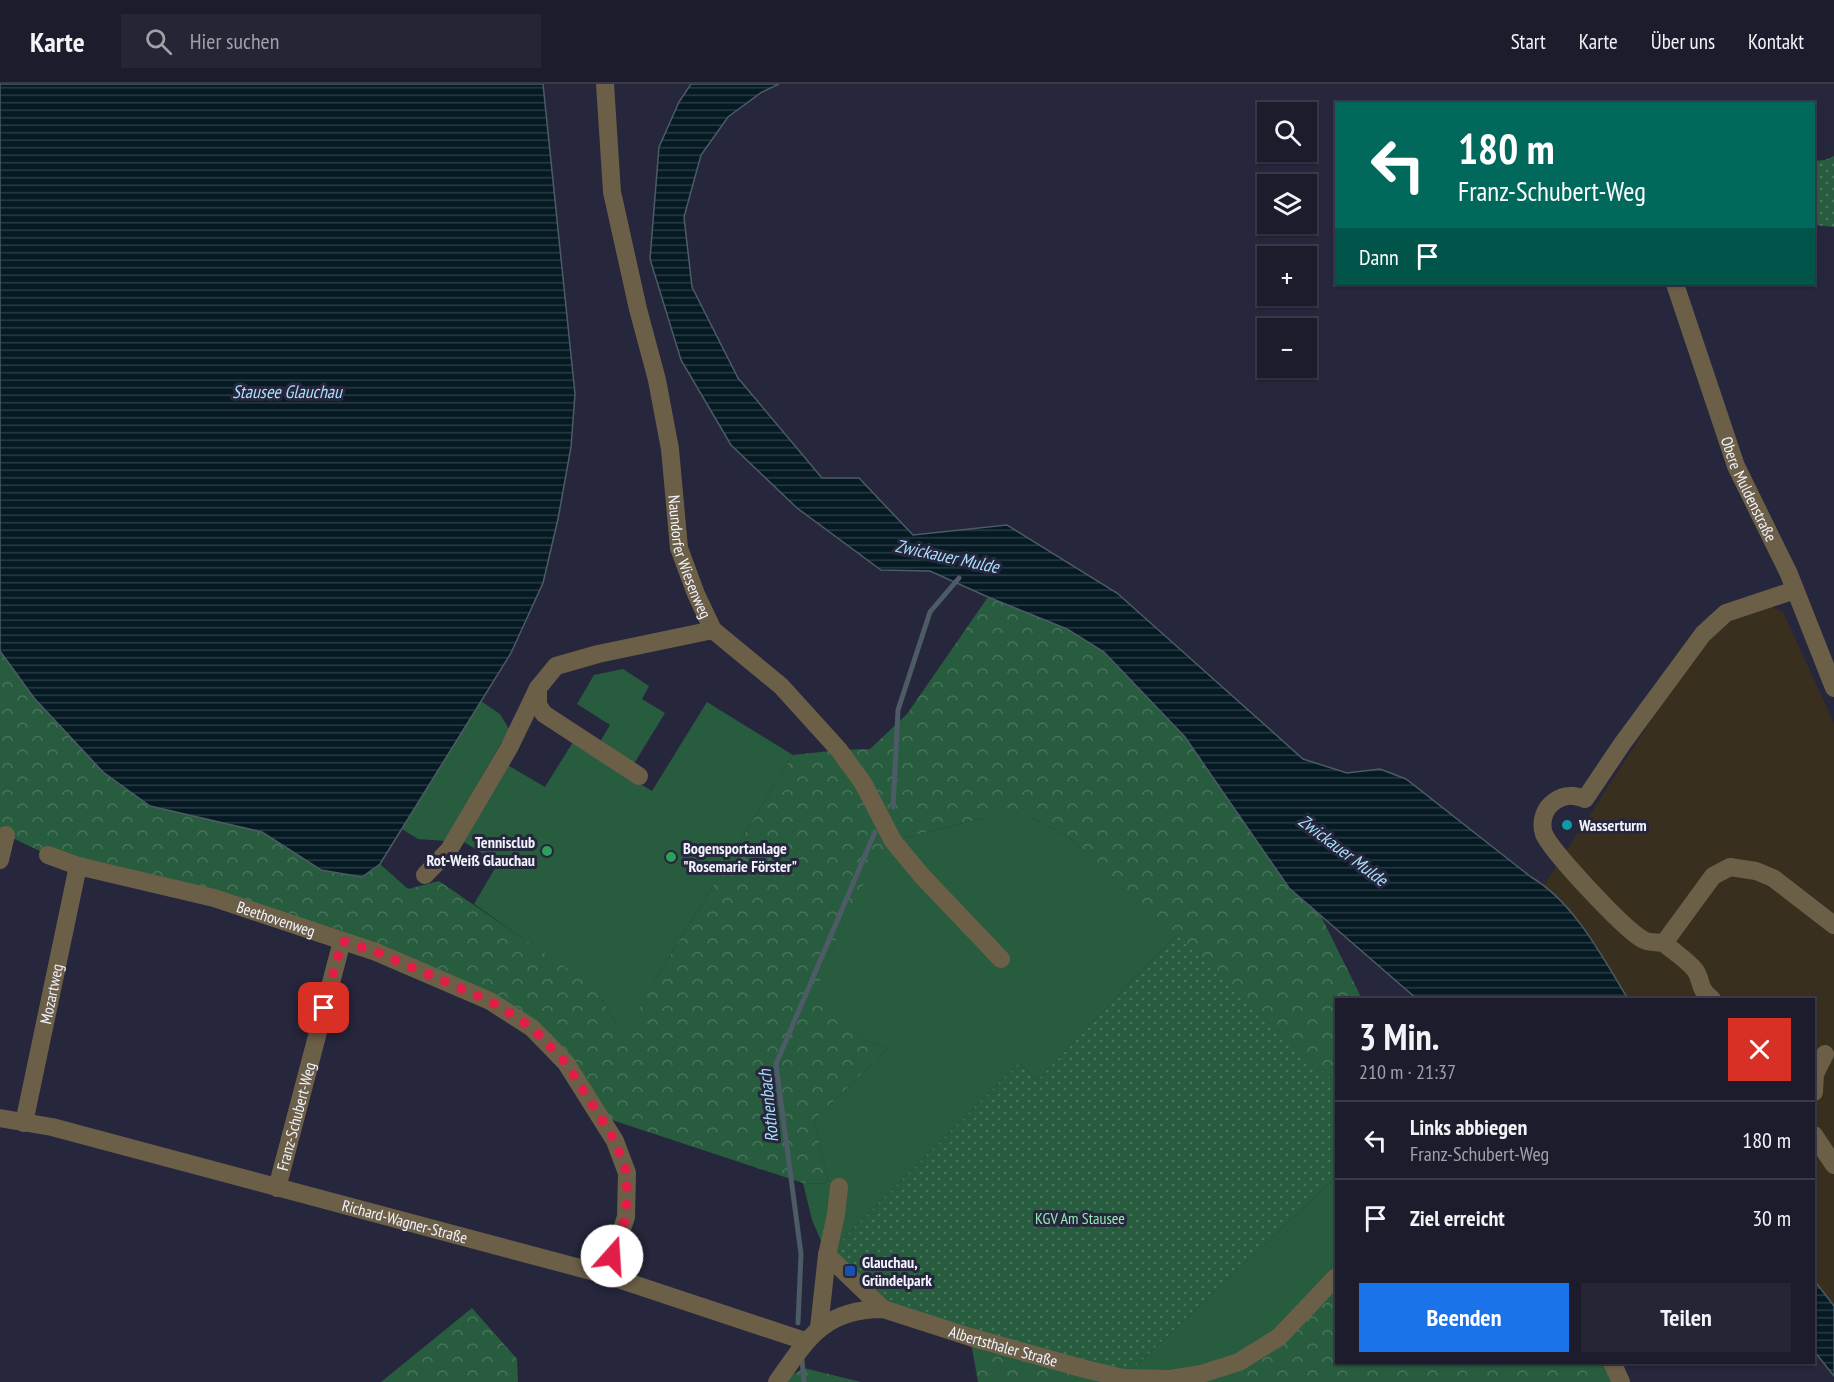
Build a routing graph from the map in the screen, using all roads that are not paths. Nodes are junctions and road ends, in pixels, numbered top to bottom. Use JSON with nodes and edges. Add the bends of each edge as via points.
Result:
{"nodes":[{"id":1,"x":605,"y":84,"type":"edge"},
{"id":2,"x":1675,"y":285,"type":"edge"},
{"id":3,"x":1795,"y":590,"type":"junction"},
{"id":4,"x":713,"y":630,"type":"junction"},
{"id":5,"x":1834,"y":687,"type":"edge"},
{"id":6,"x":538,"y":688,"type":"junction"},
{"id":7,"x":639,"y":776,"type":"dead end"},
{"id":8,"x":6,"y":836,"type":"dead end"},
{"id":9,"x":48,"y":855,"type":"dead end"},
{"id":10,"x":0,"y":860,"type":"edge"},
{"id":11,"x":78,"y":866,"type":"junction"},
{"id":12,"x":425,"y":875,"type":"dead end"},
{"id":13,"x":1834,"y":925,"type":"edge"},
{"id":14,"x":342,"y":941,"type":"junction"},
{"id":15,"x":1664,"y":943,"type":"junction"},
{"id":16,"x":1001,"y":958,"type":"dead end"},
{"id":17,"x":1711,"y":998,"type":"edge"},
{"id":18,"x":1824,"y":1051,"type":"edge"},
{"id":19,"x":1815,"y":1074,"type":"edge"},
{"id":20,"x":0,"y":1118,"type":"edge"},
{"id":21,"x":24,"y":1123,"type":"junction"},
{"id":22,"x":1815,"y":1136,"type":"edge"},
{"id":23,"x":1834,"y":1165,"type":"edge"},
{"id":24,"x":839,"y":1187,"type":"dead end"},
{"id":25,"x":277,"y":1188,"type":"junction"},
{"id":26,"x":827,"y":1255,"type":"junction"},
{"id":27,"x":606,"y":1275,"type":"junction"},
{"id":28,"x":1335,"y":1278,"type":"edge"},
{"id":29,"x":882,"y":1309,"type":"junction"},
{"id":30,"x":819,"y":1328,"type":"junction"},
{"id":31,"x":805,"y":1341,"type":"junction"},
{"id":32,"x":1613,"y":1364,"type":"edge"},
{"id":33,"x":777,"y":1382,"type":"edge"},
{"id":34,"x":1621,"y":1382,"type":"edge"}],
"edges":[{"from":1,"to":4,"type":"street","name":"Naundorfer Wiesenweg","via":[[612,192],[666,426],[679,548]]},
{"from":2,"to":3,"type":"street","name":"Obere Muldenstraße","via":[[1736,466]]},
{"from":3,"to":5,"type":"street","name":"Obere Muldenstraße"},
{"from":3,"to":15,"type":"street","via":[[1726,613],[1703,633],[1585,799],[1557,799],[1544,813],[1542,823],[1549,842],[1612,913],[1643,940]]},
{"from":4,"to":6,"type":"street","via":[[556,666]]},
{"from":4,"to":16,"type":"street","name":"Naundorfer Wiesenweg","via":[[781,686],[839,750],[893,841]]},
{"from":6,"to":7,"type":"street","via":[[538,705],[544,714]]},
{"from":6,"to":12,"type":"street","via":[[509,748],[449,850]]},
{"from":8,"to":10,"type":"street"},
{"from":9,"to":11,"type":"street","name":"Beethovenweg"},
{"from":11,"to":14,"type":"street","name":"Beethovenweg","via":[[214,898]]},
{"from":11,"to":21,"type":"street","name":"Mozartweg"},
{"from":13,"to":15,"type":"street","via":[[1773,878],[1730,867],[1713,876]]},
{"from":14,"to":25,"type":"street","name":"Franz-Schubert-Weg"},
{"from":14,"to":27,"type":"street","name":"Beethovenweg","via":[[490,1001],[532,1028],[566,1063],[615,1141],[627,1173],[626,1217]]},
{"from":15,"to":17,"type":"street","via":[[1696,971],[1702,989]]},
{"from":18,"to":19,"type":"street"},
{"from":20,"to":21,"type":"street","name":"Richard-Wagner-Straße"},
{"from":21,"to":25,"type":"street","name":"Richard-Wagner-Straße","via":[[52,1127]]},
{"from":22,"to":23,"type":"street"},
{"from":24,"to":26,"type":"street"},
{"from":25,"to":27,"type":"street","name":"Richard-Wagner-Straße"},
{"from":26,"to":29,"type":"street"},
{"from":26,"to":30,"type":"street"},
{"from":27,"to":31,"type":"street","name":"Richard-Wagner-Straße"},
{"from":28,"to":29,"type":"street","name":"Albertsthaler Straße","via":[[1279,1338],[1239,1362],[1171,1379],[1123,1378],[1085,1369]]},
{"from":29,"to":30,"type":"street","name":"Albertsthaler Straße","via":[[845,1313]]},
{"from":30,"to":31,"type":"street","name":"Albertsthaler Straße"},
{"from":31,"to":33,"type":"street","name":"Albertsthaler Straße"},
{"from":32,"to":34,"type":"street"}]}
